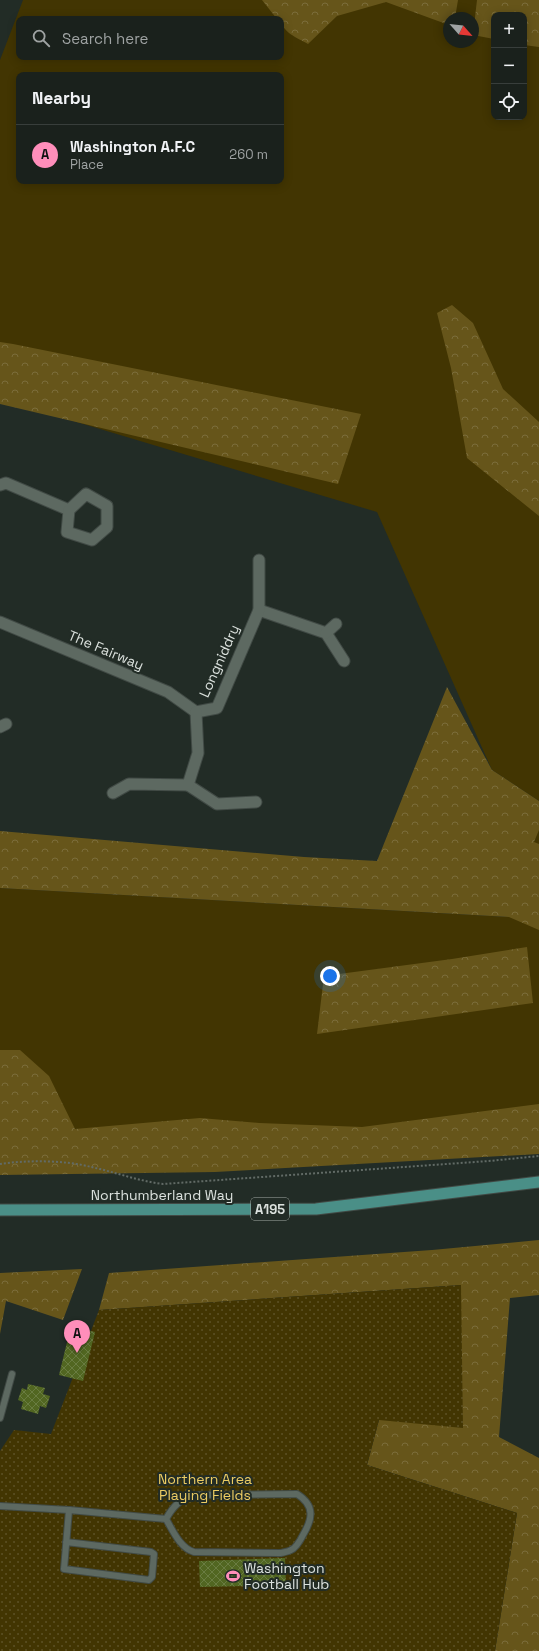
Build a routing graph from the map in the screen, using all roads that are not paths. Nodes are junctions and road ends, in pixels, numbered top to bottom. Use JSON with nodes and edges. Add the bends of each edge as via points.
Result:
{"nodes":[{"id":1,"x":0,"y":485,"type":"edge"},
{"id":2,"x":69,"y":510,"type":"dead end"},
{"id":3,"x":259,"y":560,"type":"dead end"},
{"id":4,"x":259,"y":610,"type":"junction"},
{"id":5,"x":0,"y":622,"type":"edge"},
{"id":6,"x":336,"y":624,"type":"dead end"},
{"id":7,"x":326,"y":633,"type":"junction"},
{"id":8,"x":344,"y":661,"type":"dead end"},
{"id":9,"x":196,"y":712,"type":"junction"},
{"id":10,"x":188,"y":785,"type":"junction"},
{"id":11,"x":113,"y":793,"type":"dead end"},
{"id":12,"x":256,"y":802,"type":"dead end"},
{"id":13,"x":539,"y":1182,"type":"edge"},
{"id":14,"x":0,"y":1210,"type":"edge"},
{"id":15,"x":12,"y":1374,"type":"dead end"},
{"id":16,"x":0,"y":1418,"type":"edge"},
{"id":17,"x":0,"y":1506,"type":"edge"},
{"id":18,"x":69,"y":1510,"type":"junction"},
{"id":19,"x":166,"y":1519,"type":"junction"},
{"id":20,"x":66,"y":1542,"type":"junction"}],
"edges":[{"from":1,"to":2,"type":"street","via":[[6,484]]},
{"from":3,"to":4,"type":"street","name":"Longniddry"},
{"from":4,"to":7,"type":"street"},
{"from":4,"to":9,"type":"street","name":"Longniddry","via":[[216,708]]},
{"from":5,"to":9,"type":"street","name":"The Fairway","via":[[168,692]]},
{"from":6,"to":7,"type":"street"},
{"from":7,"to":8,"type":"street"},
{"from":9,"to":10,"type":"street","via":[[198,752]]},
{"from":10,"to":11,"type":"street","via":[[129,784]]},
{"from":10,"to":12,"type":"street","via":[[217,804]]},
{"from":13,"to":14,"type":"main road","name":"Northumberland Way","number":"A195","via":[[316,1209]]},
{"from":15,"to":16,"type":"lane"},
{"from":17,"to":18,"type":"lane"},
{"from":18,"to":19,"type":"lane"},
{"from":18,"to":20,"type":"lane"},
{"from":19,"to":19,"type":"lane","via":[[171,1509],[193,1495],[298,1494],[309,1506],[311,1514],[309,1524],[298,1544],[291,1550],[281,1553],[194,1552],[188,1550],[181,1542]]},
{"from":20,"to":20,"type":"lane","via":[[151,1552],[154,1554],[152,1577],[149,1580],[67,1571],[64,1569]]}]}
